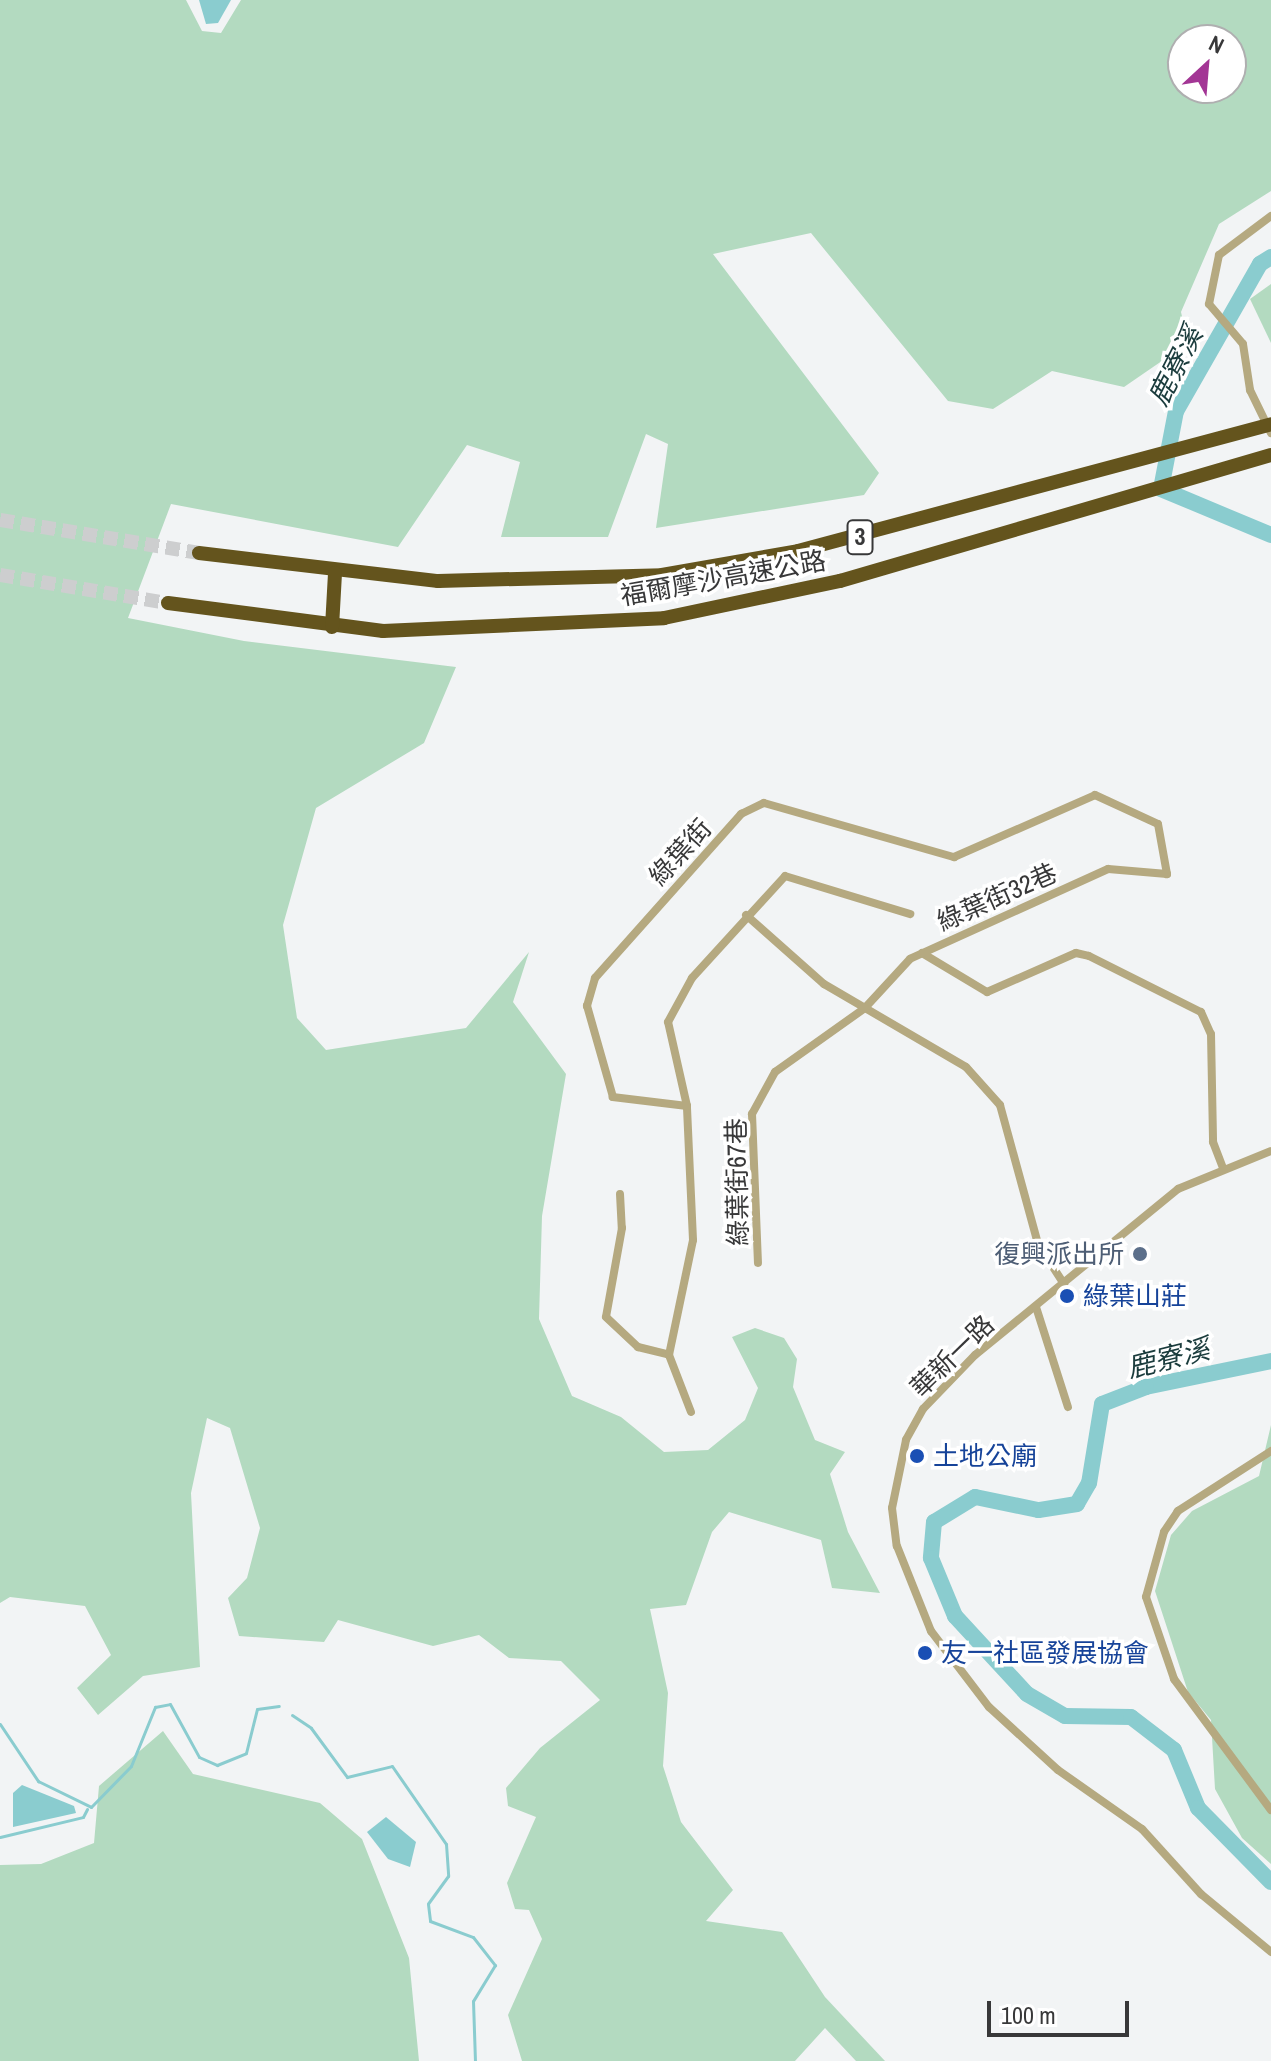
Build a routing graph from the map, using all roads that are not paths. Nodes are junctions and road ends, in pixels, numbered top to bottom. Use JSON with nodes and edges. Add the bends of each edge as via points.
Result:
{"nodes":[{"id":1,"x":1271,"y":216,"type":"edge"},
{"id":2,"x":1271,"y":424,"type":"edge"},
{"id":3,"x":1271,"y":433,"type":"edge"},
{"id":4,"x":1271,"y":455,"type":"edge"},
{"id":5,"x":199,"y":553,"type":"tunnel mouth"},
{"id":6,"x":335,"y":573,"type":"junction"},
{"id":7,"x":168,"y":603,"type":"tunnel mouth"},
{"id":8,"x":332,"y":627,"type":"junction"},
{"id":9,"x":1167,"y":874,"type":"joint"},
{"id":10,"x":910,"y":914,"type":"dead end"},
{"id":11,"x":746,"y":915,"type":"junction"},
{"id":12,"x":922,"y":953,"type":"junction"},
{"id":13,"x":865,"y":1008,"type":"junction"},
{"id":14,"x":687,"y":1106,"type":"junction"},
{"id":15,"x":1271,"y":1151,"type":"edge"},
{"id":16,"x":1223,"y":1168,"type":"junction"},
{"id":17,"x":620,"y":1194,"type":"dead end"},
{"id":18,"x":758,"y":1263,"type":"dead end"},
{"id":19,"x":1064,"y":1284,"type":"junction"},
{"id":20,"x":1036,"y":1307,"type":"junction"},
{"id":21,"x":669,"y":1355,"type":"junction"},
{"id":22,"x":1068,"y":1407,"type":"dead end"},
{"id":23,"x":691,"y":1412,"type":"dead end"},
{"id":24,"x":1271,"y":1451,"type":"edge"},
{"id":25,"x":1271,"y":1810,"type":"edge"},
{"id":26,"x":1271,"y":1952,"type":"edge"}],
"edges":[{"from":1,"to":3,"type":"street","via":[[1219,255],[1209,304],[1236,335]]},
{"from":2,"to":6,"type":"highway","name":"福爾摩沙高速公路","number":"3","bridge":true,"via":[[784,554],[647,576],[438,581]]},
{"from":4,"to":8,"type":"highway","name":"福爾摩沙高速公路","number":"3","via":[[840,581],[664,618],[571,626]]},
{"from":5,"to":6,"type":"highway","name":"福爾摩沙高速公路","number":"3"},
{"from":6,"to":8,"type":"highway"},
{"from":7,"to":8,"type":"highway","name":"福爾摩沙高速公路","number":"3"},
{"from":9,"to":12,"type":"street","name":"綠葉街32巷","via":[[1108,869]]},
{"from":9,"to":14,"type":"street","name":"綠葉街","via":[[1158,824],[1095,795],[954,857],[764,803],[741,814],[595,978],[587,1006],[613,1097]]},
{"from":10,"to":11,"type":"street","via":[[800,879],[776,879]]},
{"from":11,"to":13,"type":"street","via":[[824,984]]},
{"from":11,"to":14,"type":"street","via":[[692,978],[668,1022]]},
{"from":12,"to":13,"type":"street","name":"綠葉街32巷"},
{"from":12,"to":16,"type":"street","via":[[987,992],[1076,953],[1201,1012],[1211,1034],[1213,1142]]},
{"from":13,"to":18,"type":"street","name":"綠葉街67巷","via":[[775,1072],[752,1114]]},
{"from":13,"to":19,"type":"street","via":[[966,1067],[1000,1105],[1038,1244]]},
{"from":14,"to":21,"type":"street","via":[[693,1240]]},
{"from":15,"to":16,"type":"street","name":"華新一路"},
{"from":16,"to":19,"type":"street","name":"華新一路","via":[[1157,1204]]},
{"from":17,"to":21,"type":"street","via":[[622,1228],[606,1317],[638,1347]]},
{"from":19,"to":20,"type":"street","name":"華新一路"},
{"from":20,"to":22,"type":"street"},
{"from":20,"to":26,"type":"street","name":"華新一路","via":[[943,1385],[906,1440],[892,1508],[908,1577],[950,1660],[1011,1731],[1142,1829],[1201,1894]]},
{"from":21,"to":23,"type":"street"},
{"from":24,"to":25,"type":"street","via":[[1178,1511],[1164,1532],[1146,1597],[1174,1679]]}]}
